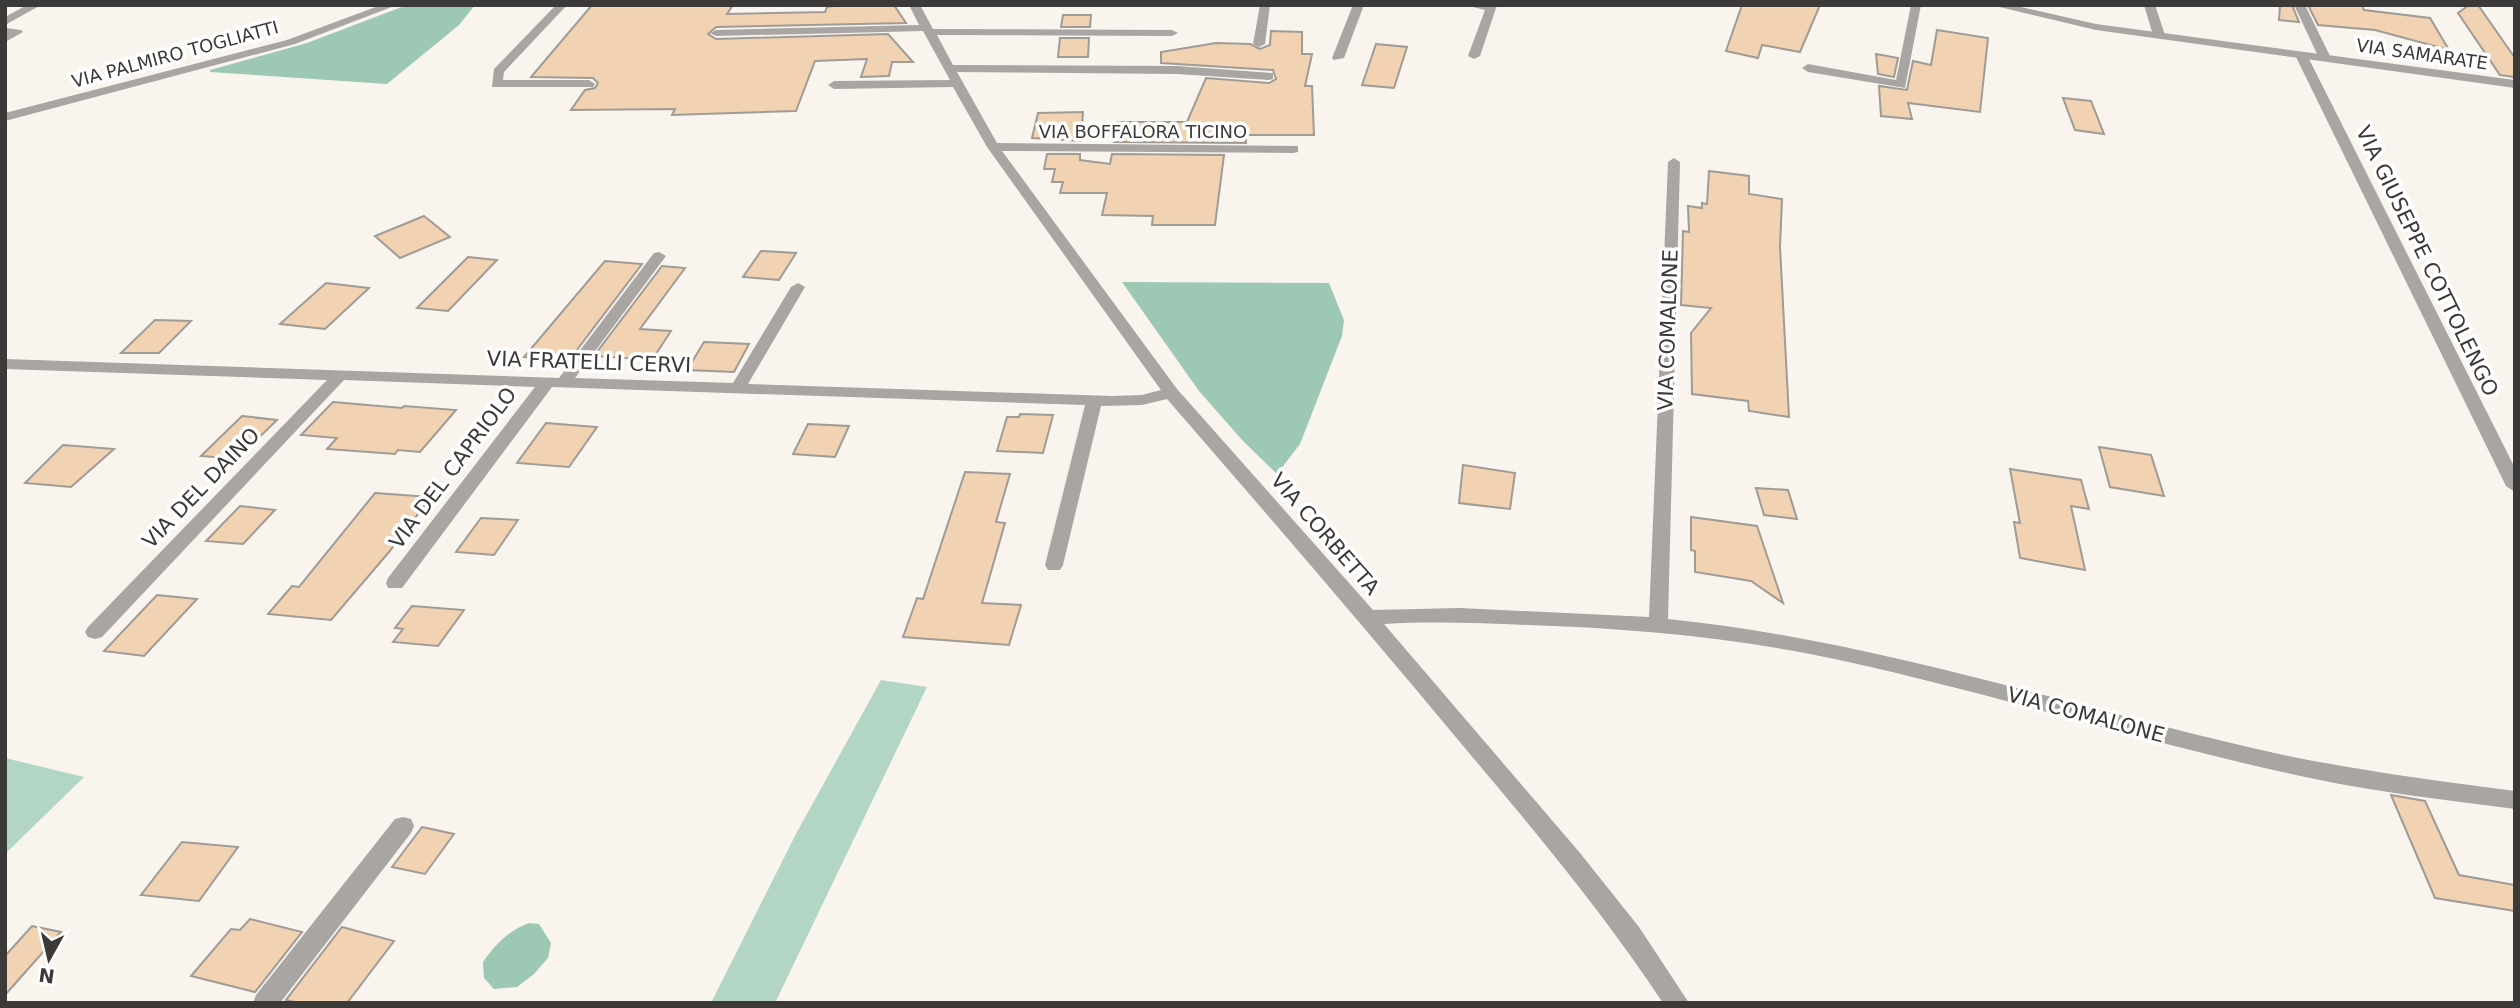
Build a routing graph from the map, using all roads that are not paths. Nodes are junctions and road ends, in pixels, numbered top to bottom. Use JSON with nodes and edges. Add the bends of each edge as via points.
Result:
{"nodes":[{"id":1,"x":36,"y":5,"type":"edge"},
{"id":2,"x":392,"y":5,"type":"edge"},
{"id":3,"x":562,"y":5,"type":"edge"},
{"id":4,"x":914,"y":5,"type":"edge"},
{"id":5,"x":1265,"y":5,"type":"edge"},
{"id":6,"x":1359,"y":5,"type":"edge"},
{"id":7,"x":1470,"y":5,"type":"edge"},
{"id":8,"x":1916,"y":5,"type":"edge"},
{"id":9,"x":1996,"y":5,"type":"edge"},
{"id":10,"x":2149,"y":5,"type":"edge"},
{"id":11,"x":2299,"y":5,"type":"edge"},
{"id":12,"x":1491,"y":6,"type":"edge"},
{"id":13,"x":2024,"y":9,"type":"edge"},
{"id":14,"x":5,"y":22,"type":"edge"},
{"id":15,"x":929,"y":30,"type":"junction"},
{"id":16,"x":5,"y":31,"type":"edge"},
{"id":17,"x":716,"y":33,"type":"dead end"},
{"id":18,"x":1172,"y":33,"type":"dead end"},
{"id":19,"x":2160,"y":36,"type":"junction"},
{"id":20,"x":5,"y":39,"type":"edge"},
{"id":21,"x":1259,"y":44,"type":"dead end"},
{"id":22,"x":2301,"y":55,"type":"junction"},
{"id":23,"x":1474,"y":56,"type":"dead end"},
{"id":24,"x":1338,"y":58,"type":"dead end"},
{"id":25,"x":2325,"y":58,"type":"junction"},
{"id":26,"x":1808,"y":68,"type":"dead end"},
{"id":27,"x":953,"y":75,"type":"junction"},
{"id":28,"x":1269,"y":76,"type":"dead end"},
{"id":29,"x":589,"y":84,"type":"dead end"},
{"id":30,"x":2515,"y":84,"type":"edge"},
{"id":31,"x":834,"y":85,"type":"dead end"},
{"id":32,"x":5,"y":117,"type":"edge"},
{"id":33,"x":993,"y":147,"type":"junction"},
{"id":34,"x":1293,"y":149,"type":"dead end"},
{"id":35,"x":1674,"y":162,"type":"dead end"},
{"id":36,"x":659,"y":256,"type":"dead end"},
{"id":37,"x":798,"y":287,"type":"dead end"},
{"id":38,"x":5,"y":364,"type":"edge"},
{"id":39,"x":340,"y":374,"type":"junction"},
{"id":40,"x":556,"y":382,"type":"junction"},
{"id":41,"x":738,"y":388,"type":"junction"},
{"id":42,"x":1171,"y":393,"type":"junction"},
{"id":43,"x":1094,"y":400,"type":"junction"},
{"id":44,"x":2515,"y":486,"type":"edge"},
{"id":45,"x":1054,"y":565,"type":"dead end"},
{"id":46,"x":395,"y":583,"type":"dead end"},
{"id":47,"x":1368,"y":618,"type":"junction"},
{"id":48,"x":1658,"y":625,"type":"junction"},
{"id":49,"x":95,"y":632,"type":"dead end"},
{"id":50,"x":2515,"y":800,"type":"edge"},
{"id":51,"x":403,"y":826,"type":"dead end"},
{"id":52,"x":265,"y":1003,"type":"edge"},
{"id":53,"x":1676,"y":1003,"type":"edge"}],
"edges":[{"from":1,"to":14,"type":"street"},
{"from":2,"to":32,"type":"street","name":"VIA PALMIRO TOGLIATTI","via":[[283,44]]},
{"from":3,"to":29,"type":"street","via":[[498,71],[496,84]]},
{"from":4,"to":15,"type":"street","name":"VIA CORBETTA"},
{"from":5,"to":21,"type":"street"},
{"from":6,"to":24,"type":"street"},
{"from":7,"to":12,"type":"street"},
{"from":8,"to":26,"type":"street","via":[[1901,85]]},
{"from":9,"to":13,"type":"street","name":"VIA SAMARATE"},
{"from":10,"to":19,"type":"street"},
{"from":11,"to":25,"type":"street","name":"VIA SAMARATE"},
{"from":12,"to":23,"type":"street"},
{"from":13,"to":19,"type":"street","name":"VIA SAMARATE","via":[[2081,24]]},
{"from":15,"to":17,"type":"street"},
{"from":15,"to":18,"type":"street"},
{"from":15,"to":27,"type":"street","name":"VIA CORBETTA"},
{"from":16,"to":20,"type":"street","via":[[17,32]]},
{"from":19,"to":22,"type":"street","name":"VIA SAMARATE"},
{"from":22,"to":25,"type":"street","name":"VIA SAMARATE"},
{"from":22,"to":44,"type":"street","name":"VIA GIUSEPPE COTTOLENGO"},
{"from":25,"to":30,"type":"street","name":"VIA SAMARATE"},
{"from":27,"to":28,"type":"street","via":[[1177,69]]},
{"from":27,"to":31,"type":"street"},
{"from":27,"to":33,"type":"street","name":"VIA CORBETTA"},
{"from":33,"to":34,"type":"street","name":"VIA BOFFALORA TICINO"},
{"from":33,"to":42,"type":"street","name":"VIA CORBETTA"},
{"from":35,"to":48,"type":"street","name":"VIA COMALONE"},
{"from":36,"to":40,"type":"street","name":"VIA DEL CAPRIOLO"},
{"from":37,"to":41,"type":"street"},
{"from":38,"to":39,"type":"street","name":"VIA FRATELLI CERVI"},
{"from":39,"to":40,"type":"street","name":"VIA FRATELLI CERVI"},
{"from":39,"to":49,"type":"street","name":"VIA DEL DAINO"},
{"from":40,"to":41,"type":"street","name":"VIA FRATELLI CERVI"},
{"from":40,"to":46,"type":"street","name":"VIA DEL CAPRIOLO"},
{"from":41,"to":43,"type":"street","name":"VIA FRATELLI CERVI"},
{"from":42,"to":43,"type":"street","name":"VIA FRATELLI CERVI","via":[[1142,400]]},
{"from":42,"to":47,"type":"street","name":"VIA CORBETTA"},
{"from":43,"to":45,"type":"street"},
{"from":47,"to":48,"type":"street","name":"VIA COMALONE","via":[[1428,615]]},
{"from":47,"to":53,"type":"street","name":"VIA CORBETTA","via":[[1602,897]]},
{"from":48,"to":50,"type":"street","name":"VIA COMALONE","via":[[1784,642],[1910,668],[2315,771]]},
{"from":51,"to":52,"type":"street"}]}
